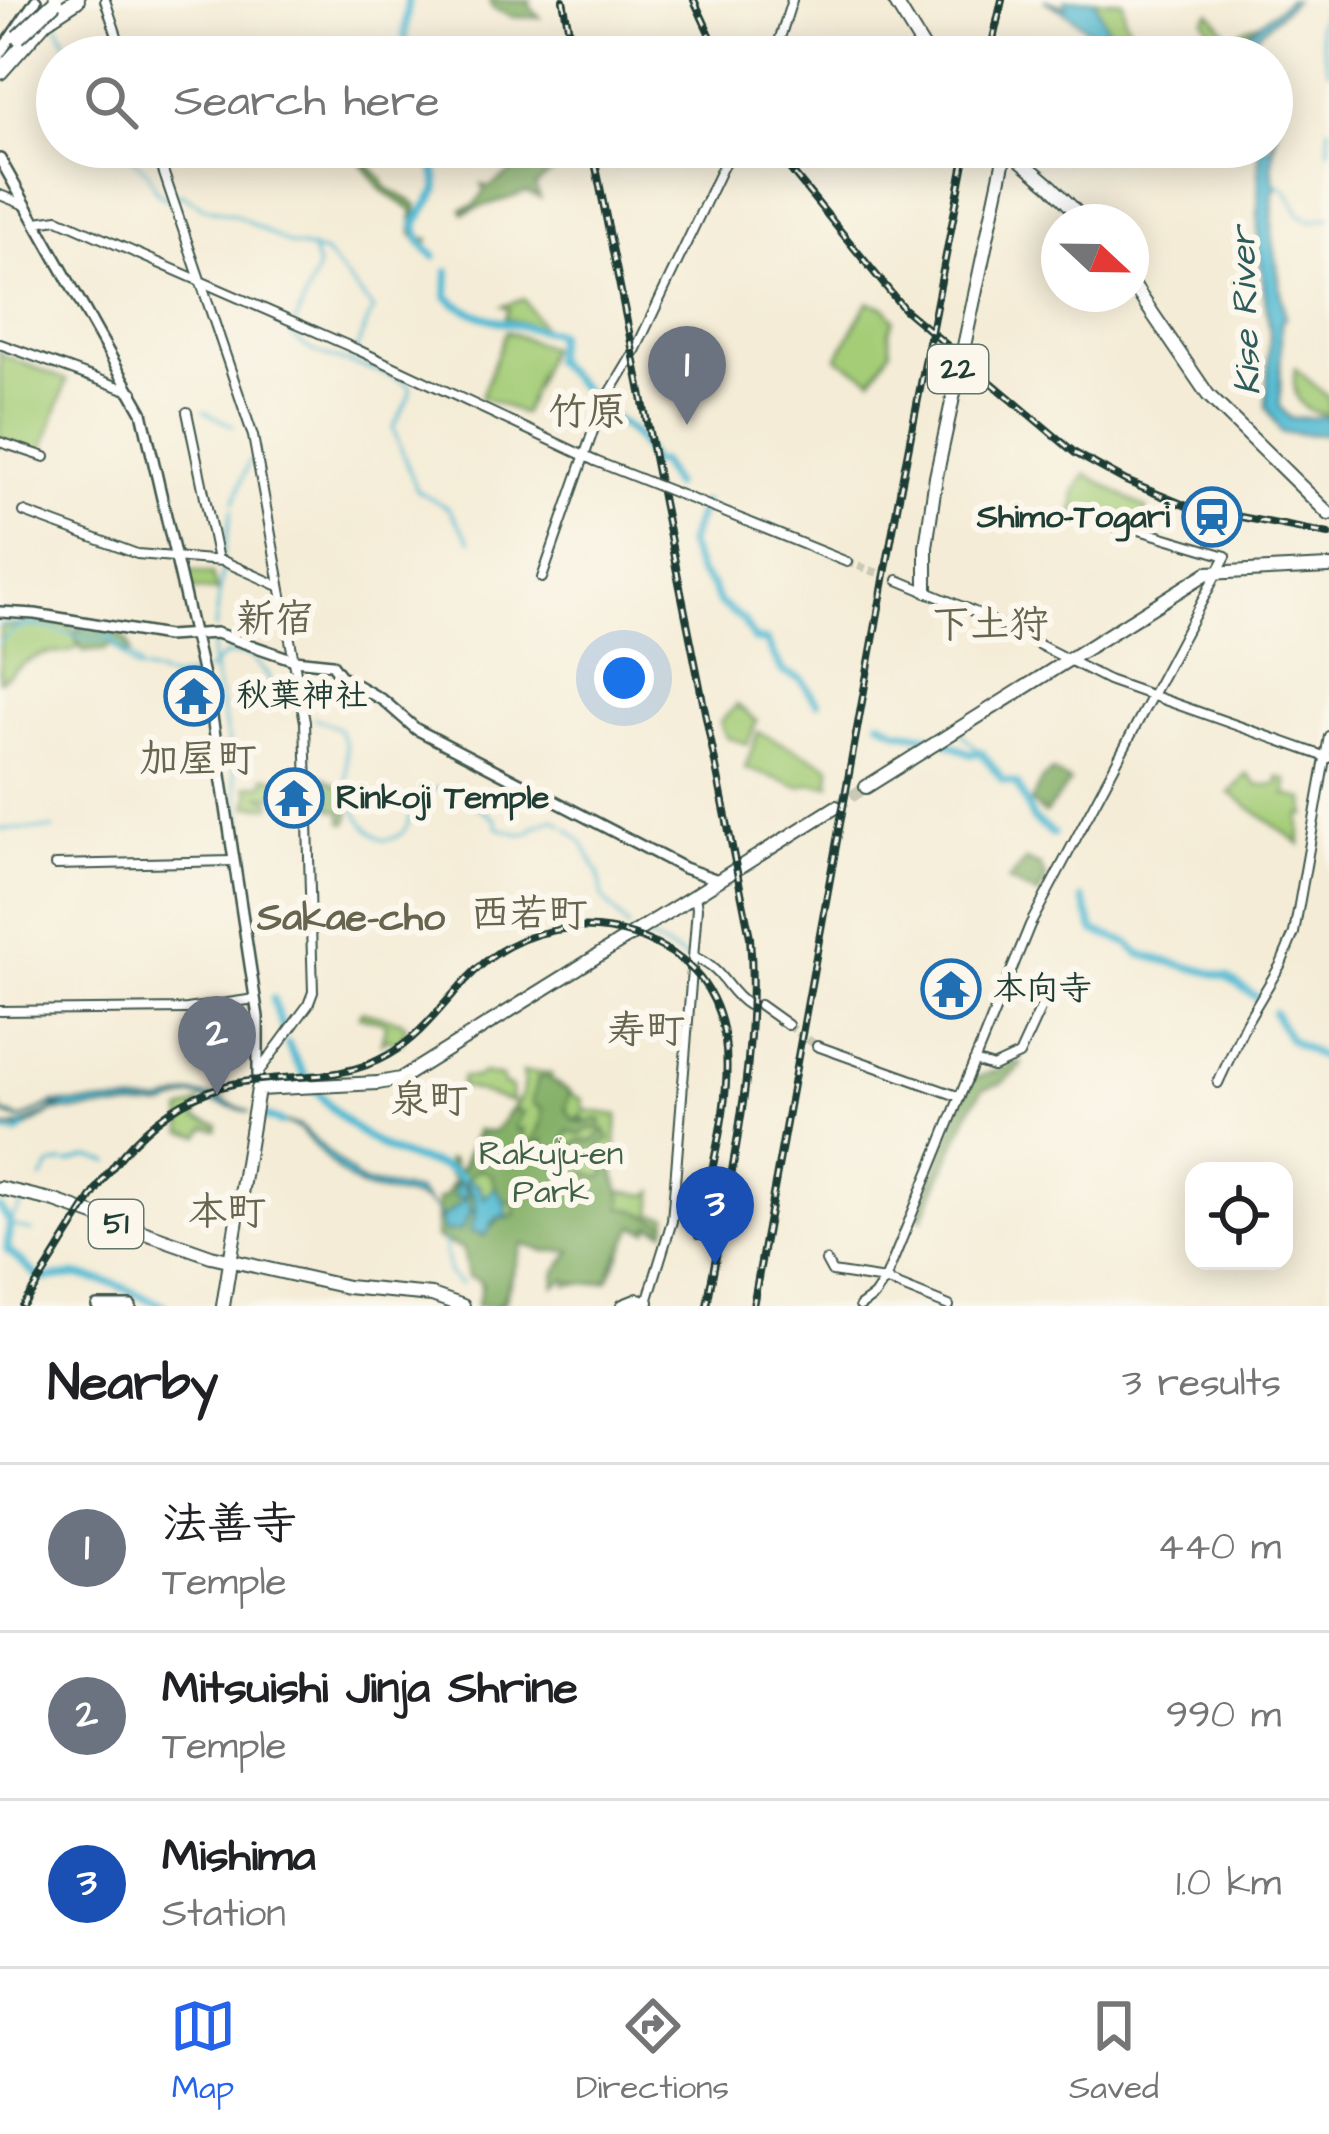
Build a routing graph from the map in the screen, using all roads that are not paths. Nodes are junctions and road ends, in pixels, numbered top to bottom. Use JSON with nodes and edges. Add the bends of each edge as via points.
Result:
{"nodes":[{"id":1,"x":36,"y":0,"type":"edge"},
{"id":2,"x":77,"y":0,"type":"edge"},
{"id":3,"x":105,"y":0,"type":"edge"},
{"id":4,"x":792,"y":0,"type":"edge"},
{"id":5,"x":895,"y":0,"type":"edge"},
{"id":6,"x":54,"y":1,"type":"edge"},
{"id":7,"x":45,"y":21,"type":"junction"},
{"id":8,"x":117,"y":36,"type":"edge"},
{"id":9,"x":781,"y":36,"type":"edge"},
{"id":10,"x":916,"y":36,"type":"edge"},
{"id":11,"x":0,"y":57,"type":"edge"},
{"id":12,"x":0,"y":72,"type":"edge"},
{"id":13,"x":0,"y":159,"type":"edge"},
{"id":14,"x":162,"y":168,"type":"edge"},
{"id":15,"x":722,"y":168,"type":"edge"},
{"id":16,"x":1002,"y":168,"type":"edge"},
{"id":17,"x":1030,"y":168,"type":"edge"},
{"id":18,"x":0,"y":195,"type":"edge"},
{"id":19,"x":1069,"y":204,"type":"edge"},
{"id":20,"x":27,"y":206,"type":"junction"},
{"id":21,"x":36,"y":222,"type":"junction"},
{"id":22,"x":201,"y":282,"type":"junction"},
{"id":23,"x":1149,"y":308,"type":"edge"},
{"id":24,"x":0,"y":344,"type":"edge"},
{"id":25,"x":134,"y":392,"type":"junction"},
{"id":26,"x":187,"y":412,"type":"dead end"},
{"id":27,"x":0,"y":442,"type":"edge"},
{"id":28,"x":45,"y":457,"type":"dead end"},
{"id":29,"x":583,"y":457,"type":"junction"},
{"id":30,"x":24,"y":512,"type":"dead end"},
{"id":31,"x":1329,"y":514,"type":"edge"},
{"id":32,"x":1116,"y":527,"type":"dead end"},
{"id":33,"x":175,"y":557,"type":"junction"},
{"id":34,"x":218,"y":560,"type":"junction"},
{"id":35,"x":847,"y":562,"type":"tunnel mouth"},
{"id":36,"x":1329,"y":568,"type":"edge"},
{"id":37,"x":1219,"y":571,"type":"junction"},
{"id":38,"x":542,"y":578,"type":"dead end"},
{"id":39,"x":898,"y":580,"type":"tunnel mouth"},
{"id":40,"x":281,"y":587,"type":"junction"},
{"id":41,"x":926,"y":591,"type":"junction"},
{"id":42,"x":0,"y":612,"type":"edge"},
{"id":43,"x":190,"y":632,"type":"junction"},
{"id":44,"x":294,"y":660,"type":"junction"},
{"id":45,"x":1069,"y":660,"type":"junction"},
{"id":46,"x":1151,"y":695,"type":"junction"},
{"id":47,"x":1329,"y":736,"type":"edge"},
{"id":48,"x":1326,"y":757,"type":"edge"},
{"id":49,"x":866,"y":787,"type":"tunnel mouth"},
{"id":50,"x":836,"y":807,"type":"tunnel mouth"},
{"id":51,"x":232,"y":861,"type":"junction"},
{"id":52,"x":56,"y":865,"type":"dead end"},
{"id":53,"x":718,"y":880,"type":"junction"},
{"id":54,"x":694,"y":894,"type":"junction"},
{"id":55,"x":694,"y":957,"type":"junction"},
{"id":56,"x":255,"y":999,"type":"junction"},
{"id":57,"x":1042,"y":1004,"type":"dead end"},
{"id":58,"x":748,"y":1005,"type":"dead end"},
{"id":59,"x":760,"y":1005,"type":"dead end"},
{"id":60,"x":0,"y":1011,"type":"edge"},
{"id":61,"x":788,"y":1024,"type":"tunnel mouth"},
{"id":62,"x":817,"y":1046,"type":"tunnel mouth"},
{"id":63,"x":974,"y":1061,"type":"junction"},
{"id":64,"x":260,"y":1070,"type":"junction"},
{"id":65,"x":1218,"y":1083,"type":"dead end"},
{"id":66,"x":258,"y":1089,"type":"junction"},
{"id":67,"x":960,"y":1097,"type":"junction"},
{"id":68,"x":0,"y":1188,"type":"edge"},
{"id":69,"x":232,"y":1261,"type":"junction"},
{"id":70,"x":826,"y":1261,"type":"dead end"},
{"id":71,"x":885,"y":1280,"type":"junction"},
{"id":72,"x":453,"y":1304,"type":"edge"},
{"id":73,"x":646,"y":1304,"type":"edge"},
{"id":74,"x":97,"y":1306,"type":"edge"},
{"id":75,"x":130,"y":1306,"type":"edge"},
{"id":76,"x":224,"y":1306,"type":"edge"},
{"id":77,"x":623,"y":1306,"type":"edge"},
{"id":78,"x":860,"y":1306,"type":"edge"},
{"id":79,"x":949,"y":1306,"type":"edge"}],
"edges":[{"from":1,"to":11,"type":"main road"},
{"from":2,"to":7,"type":"highway"},
{"from":3,"to":8,"type":"street"},
{"from":4,"to":9,"type":"street"},
{"from":5,"to":10,"type":"main road"},
{"from":6,"to":7,"type":"main road"},
{"from":6,"to":11,"type":"highway","bridge":true},
{"from":7,"to":12,"type":"highway"},
{"from":13,"to":20,"type":"main road"},
{"from":14,"to":22,"type":"street"},
{"from":15,"to":29,"type":"street"},
{"from":16,"to":41,"type":"main road","number":"22","via":[[936,477]]},
{"from":17,"to":19,"type":"main road"},
{"from":18,"to":20,"type":"street"},
{"from":20,"to":21,"type":"main road"},
{"from":21,"to":22,"type":"street","via":[[58,219]]},
{"from":21,"to":25,"type":"main road"},
{"from":22,"to":29,"type":"street"},
{"from":22,"to":40,"type":"street","via":[[254,436]]},
{"from":23,"to":31,"type":"main road","via":[[1208,395]]},
{"from":24,"to":25,"type":"street"},
{"from":25,"to":33,"type":"main road"},
{"from":26,"to":34,"type":"street"},
{"from":27,"to":28,"type":"street"},
{"from":29,"to":35,"type":"street","bridge":true},
{"from":29,"to":38,"type":"street"},
{"from":30,"to":33,"type":"street","via":[[136,554]]},
{"from":32,"to":37,"type":"street","via":[[1226,556]]},
{"from":33,"to":34,"type":"street"},
{"from":33,"to":43,"type":"main road"},
{"from":34,"to":40,"type":"street"},
{"from":36,"to":37,"type":"main road"},
{"from":37,"to":45,"type":"main road"},
{"from":37,"to":46,"type":"street"},
{"from":39,"to":41,"type":"street"},
{"from":40,"to":44,"type":"street"},
{"from":41,"to":45,"type":"street"},
{"from":42,"to":43,"type":"main road","via":[[167,636]]},
{"from":43,"to":44,"type":"main road","via":[[229,636]]},
{"from":43,"to":51,"type":"main road","via":[[211,710]]},
{"from":44,"to":53,"type":"main road","via":[[334,665],[416,729]]},
{"from":44,"to":64,"type":"street","via":[[306,737],[313,992]]},
{"from":45,"to":46,"type":"street"},
{"from":45,"to":49,"type":"main road"},
{"from":46,"to":48,"type":"street"},
{"from":46,"to":63,"type":"street","via":[[1030,925]]},
{"from":47,"to":48,"type":"street"},
{"from":48,"to":65,"type":"street","via":[[1290,944]]},
{"from":50,"to":53,"type":"main road"},
{"from":51,"to":52,"type":"street"},
{"from":51,"to":56,"type":"main road"},
{"from":53,"to":54,"type":"main road"},
{"from":54,"to":55,"type":"street"},
{"from":54,"to":66,"type":"main road","via":[[400,1078]]},
{"from":55,"to":58,"type":"street","via":[[721,972]]},
{"from":55,"to":73,"type":"street","via":[[672,1221]]},
{"from":56,"to":60,"type":"street","via":[[187,1009]]},
{"from":56,"to":64,"type":"main road"},
{"from":57,"to":63,"type":"street","via":[[1019,1055],[993,1067]]},
{"from":59,"to":61,"type":"street"},
{"from":62,"to":67,"type":"street"},
{"from":63,"to":67,"type":"street"},
{"from":64,"to":66,"type":"main road"},
{"from":66,"to":69,"type":"main road"},
{"from":67,"to":71,"type":"street"},
{"from":68,"to":69,"type":"main road","number":"51"},
{"from":69,"to":72,"type":"main road","number":"51"},
{"from":69,"to":76,"type":"main road"},
{"from":70,"to":71,"type":"street","via":[[832,1272]]},
{"from":71,"to":78,"type":"street"},
{"from":71,"to":79,"type":"street"},
{"from":73,"to":77,"type":"main road"},
{"from":74,"to":75,"type":"main road"}]}
